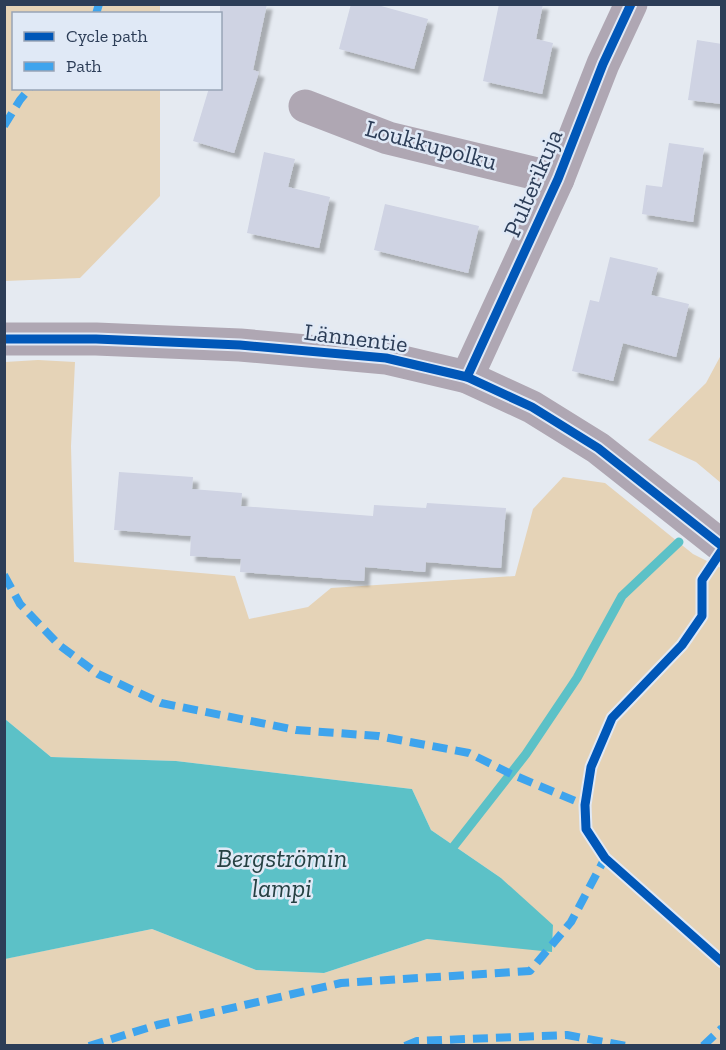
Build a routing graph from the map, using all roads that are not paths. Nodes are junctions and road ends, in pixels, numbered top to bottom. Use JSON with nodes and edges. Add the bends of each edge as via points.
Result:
{"nodes":[{"id":1,"x":632,"y":4,"type":"edge"},
{"id":2,"x":305,"y":106,"type":"dead end"},
{"id":3,"x":558,"y":179,"type":"junction"},
{"id":4,"x":4,"y":339,"type":"edge"},
{"id":5,"x":467,"y":377,"type":"junction"},
{"id":6,"x":722,"y":546,"type":"edge"}],
"edges":[{"from":1,"to":3,"type":"street","name":"Pulterikuja","via":[[603,64]]},
{"from":2,"to":3,"type":"street","name":"Loukkupolku","via":[[388,138]]},
{"from":3,"to":5,"type":"street","name":"Pulterikuja"},
{"from":4,"to":5,"type":"street","name":"Lännentie","via":[[240,345],[386,358]]},
{"from":5,"to":6,"type":"street","name":"Lännentie","via":[[532,407],[598,448]]}]}
